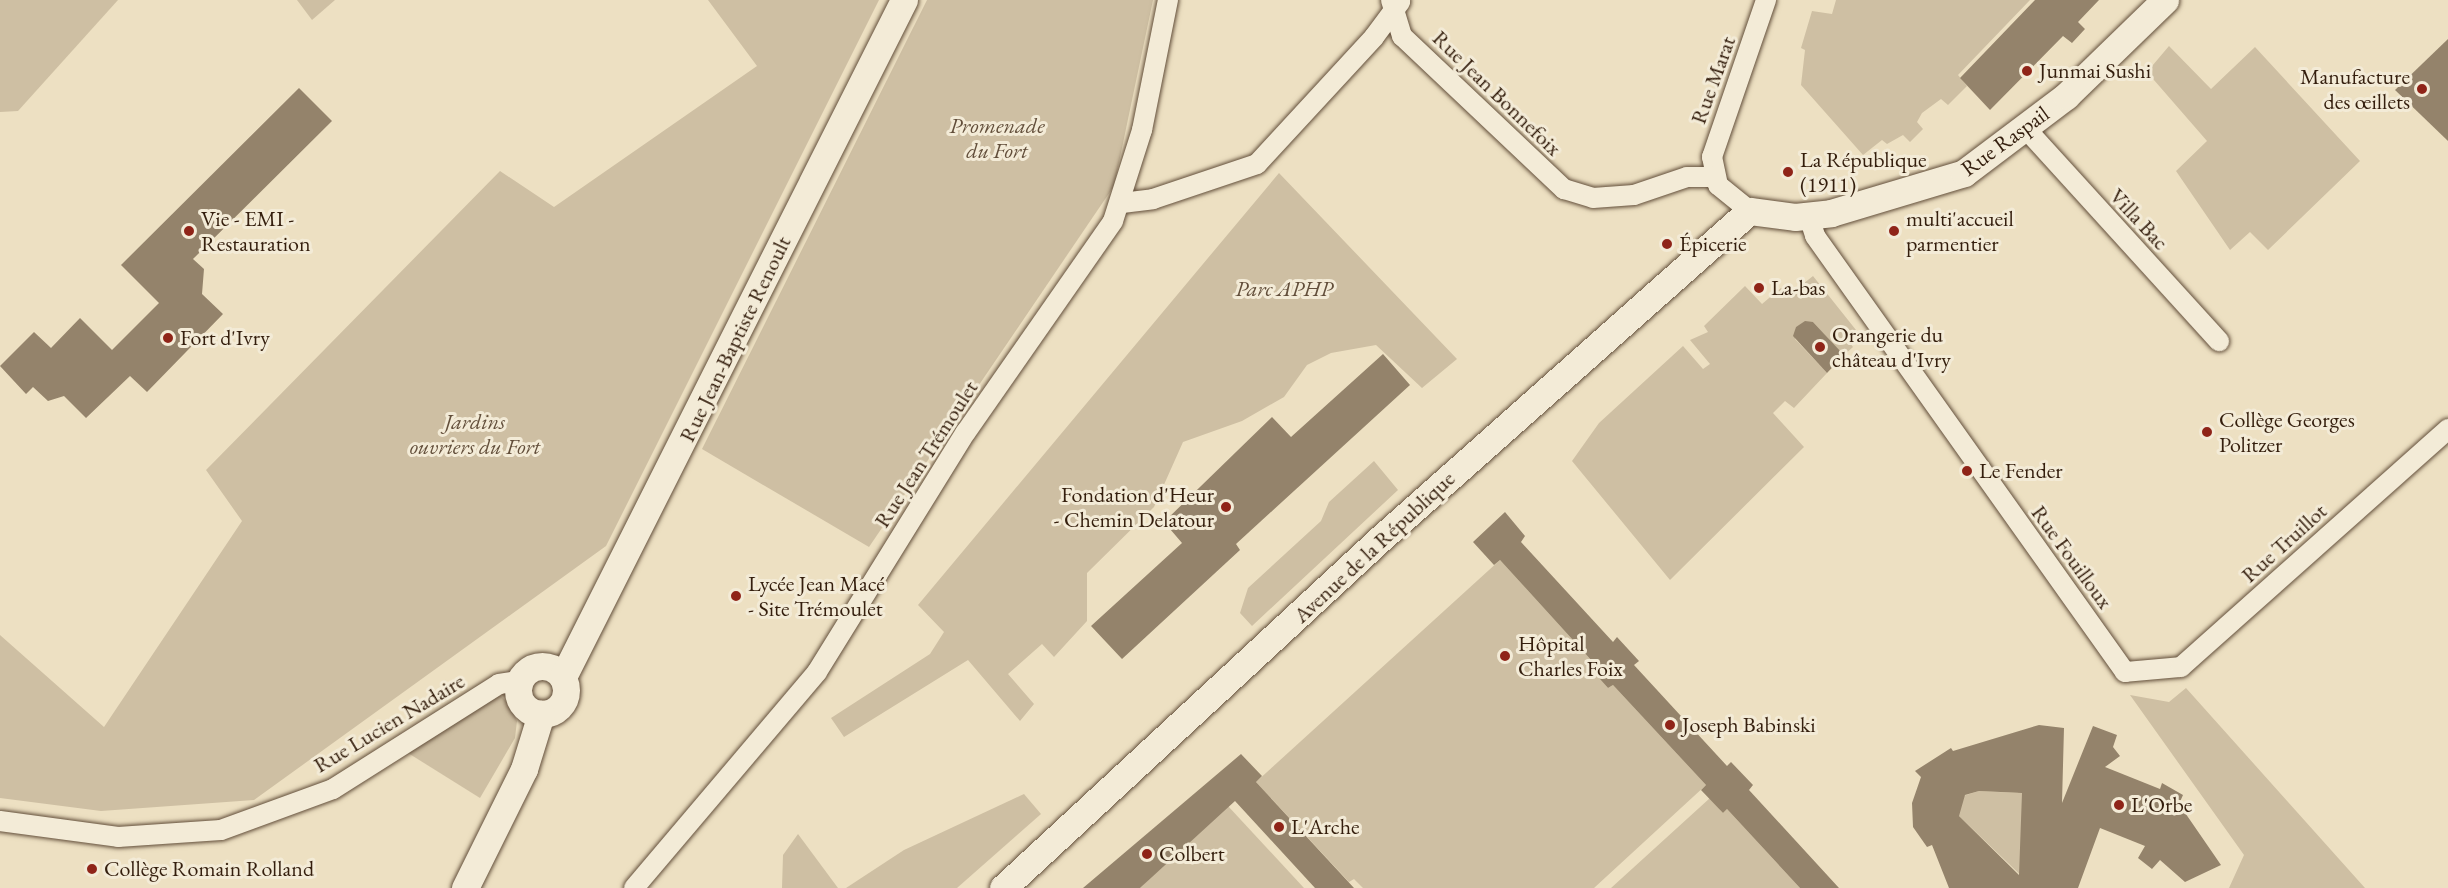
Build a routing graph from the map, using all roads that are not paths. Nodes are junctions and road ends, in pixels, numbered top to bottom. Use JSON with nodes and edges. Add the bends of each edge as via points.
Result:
{"nodes":[{"id":1,"x":904,"y":0,"type":"edge"},
{"id":2,"x":1168,"y":0,"type":"edge"},
{"id":3,"x":1766,"y":0,"type":"edge"},
{"id":4,"x":2165,"y":0,"type":"edge"},
{"id":5,"x":1396,"y":3,"type":"edge"},
{"id":6,"x":2026,"y":129,"type":"junction"},
{"id":7,"x":1713,"y":177,"type":"junction"},
{"id":8,"x":1122,"y":203,"type":"junction"},
{"id":9,"x":1750,"y":211,"type":"junction"},
{"id":10,"x":1809,"y":217,"type":"junction"},
{"id":11,"x":2218,"y":341,"type":"dead end"},
{"id":12,"x":2448,"y":429,"type":"edge"},
{"id":13,"x":2144,"y":674,"type":"joint"},
{"id":14,"x":563,"y":677,"type":"junction"},
{"id":15,"x":519,"y":681,"type":"junction"},
{"id":16,"x":541,"y":714,"type":"junction"},
{"id":17,"x":0,"y":821,"type":"edge"},
{"id":18,"x":465,"y":888,"type":"edge"},
{"id":19,"x":634,"y":888,"type":"edge"},
{"id":20,"x":1003,"y":888,"type":"edge"}],
"edges":[{"from":1,"to":14,"type":"street","name":"Rue Jean-Baptiste Renoult"},
{"from":2,"to":8,"type":"street","name":"Rue Jean Trémoulet"},
{"from":3,"to":7,"type":"street","name":"Rue Marat","via":[[1716,141]]},
{"from":4,"to":6,"type":"street","name":"Rue Raspail"},
{"from":5,"to":7,"type":"street","name":"Rue Jean Bonnefoix","via":[[1402,36],[1564,189],[1593,198],[1634,195],[1688,177]]},
{"from":5,"to":8,"type":"street","name":"Rue Jean Bonnefoix","via":[[1374,37],[1257,164],[1153,199]]},
{"from":6,"to":10,"type":"street","name":"Rue Raspail","via":[[1954,178]]},
{"from":6,"to":11,"type":"street","name":"Villa Bac"},
{"from":7,"to":9,"type":"street","via":[[1726,195]]},
{"from":8,"to":19,"type":"street","name":"Rue Jean Trémoulet","via":[[966,432],[817,672]]},
{"from":9,"to":10,"type":"street","name":"Rue Raspail"},
{"from":9,"to":20,"type":"street","name":"Avenue de la République","via":[[1380,539]]},
{"from":10,"to":13,"type":"street","name":"Rue Fouilloux","via":[[1815,236],[2126,672]]},
{"from":12,"to":13,"type":"street","name":"Rue Truillot","via":[[2181,667]]},
{"from":14,"to":15,"type":"street","via":[[551,667],[536,666]]},
{"from":14,"to":16,"type":"street","via":[[565,699],[555,710]]},
{"from":15,"to":16,"type":"street","via":[[522,703]]},
{"from":15,"to":17,"type":"street","name":"Rue Lucien Nadaire","via":[[499,684],[333,789],[221,830],[118,837]]},
{"from":16,"to":18,"type":"street","via":[[524,769]]}]}
